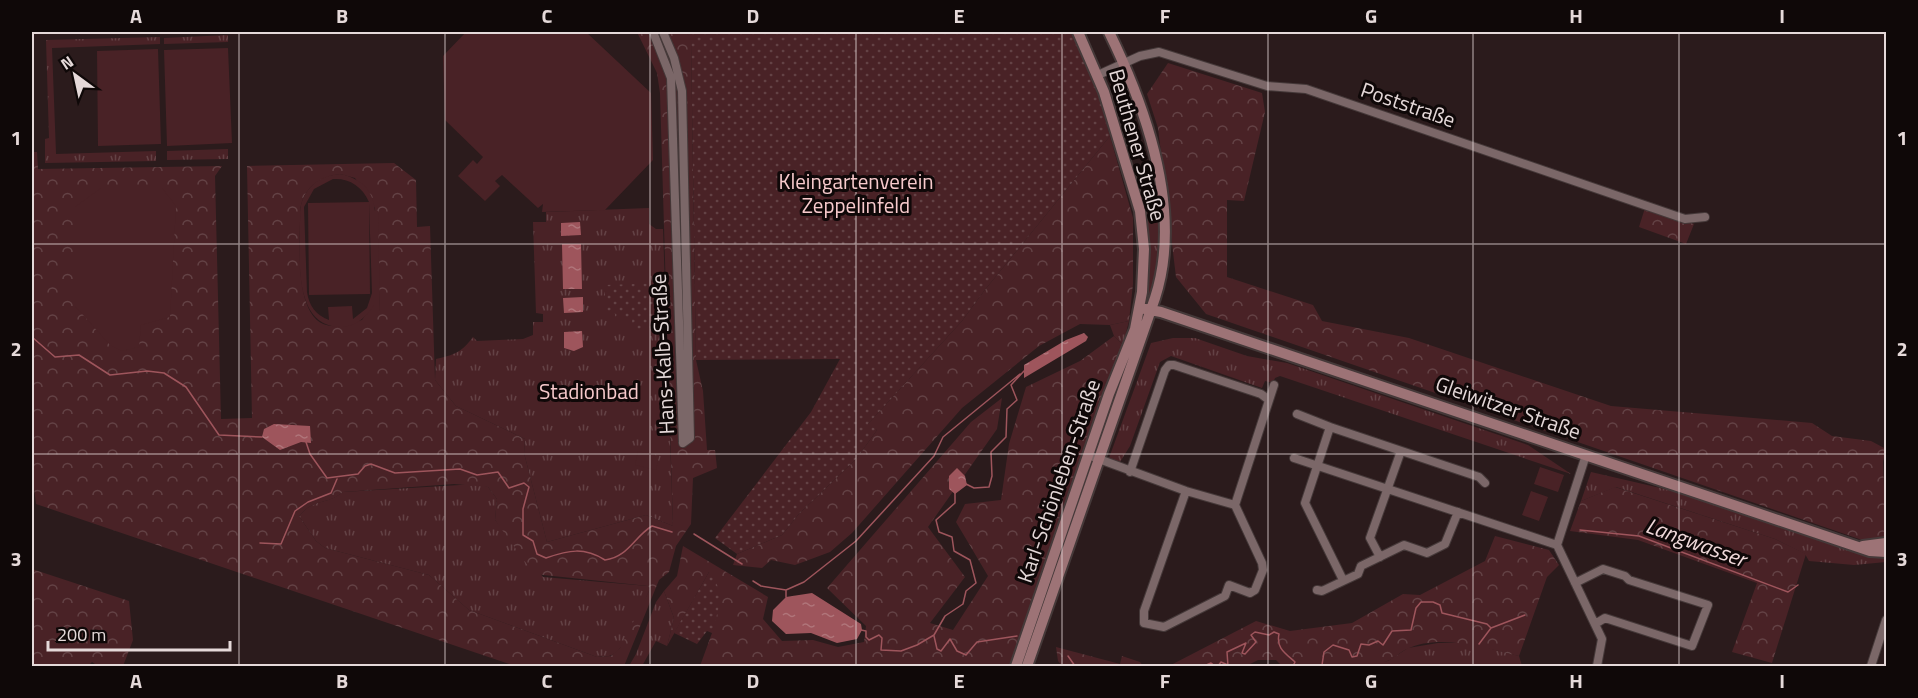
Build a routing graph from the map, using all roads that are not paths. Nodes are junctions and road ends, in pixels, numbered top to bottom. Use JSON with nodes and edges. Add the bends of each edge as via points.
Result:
{"nodes":[{"id":1,"x":653,"y":32,"type":"edge"},
{"id":2,"x":663,"y":32,"type":"edge"},
{"id":3,"x":1078,"y":32,"type":"edge"},
{"id":4,"x":1109,"y":32,"type":"edge"},
{"id":5,"x":1123,"y":64,"type":"junction"},
{"id":6,"x":1098,"y":75,"type":"junction"},
{"id":7,"x":676,"y":211,"type":"junction"},
{"id":8,"x":685,"y":211,"type":"junction"},
{"id":9,"x":1705,"y":217,"type":"dead end"},
{"id":10,"x":1145,"y":309,"type":"junction"},
{"id":11,"x":1274,"y":385,"type":"dead end"},
{"id":12,"x":1269,"y":400,"type":"junction"},
{"id":13,"x":1297,"y":414,"type":"dead end"},
{"id":14,"x":1330,"y":427,"type":"junction"},
{"id":15,"x":1401,"y":451,"type":"junction"},
{"id":16,"x":1586,"y":455,"type":"junction"},
{"id":17,"x":1093,"y":457,"type":"junction"},
{"id":18,"x":1294,"y":458,"type":"dead end"},
{"id":19,"x":1317,"y":464,"type":"junction"},
{"id":20,"x":1130,"y":472,"type":"junction"},
{"id":21,"x":1485,"y":483,"type":"dead end"},
{"id":22,"x":1388,"y":488,"type":"junction"},
{"id":23,"x":1186,"y":491,"type":"junction"},
{"id":24,"x":1235,"y":505,"type":"junction"},
{"id":25,"x":1458,"y":513,"type":"junction"},
{"id":26,"x":1887,"y":543,"type":"edge"},
{"id":27,"x":1557,"y":545,"type":"junction"},
{"id":28,"x":1863,"y":546,"type":"junction"},
{"id":29,"x":1887,"y":552,"type":"edge"},
{"id":30,"x":1380,"y":557,"type":"junction"},
{"id":31,"x":1343,"y":580,"type":"junction"},
{"id":32,"x":1575,"y":583,"type":"junction"},
{"id":33,"x":1317,"y":590,"type":"dead end"},
{"id":34,"x":1887,"y":620,"type":"edge"},
{"id":35,"x":1595,"y":624,"type":"junction"},
{"id":36,"x":1884,"y":639,"type":"edge"},
{"id":37,"x":1016,"y":666,"type":"edge"},
{"id":38,"x":1027,"y":666,"type":"edge"},
{"id":39,"x":1597,"y":666,"type":"edge"},
{"id":40,"x":1871,"y":666,"type":"edge"}],
"edges":[{"from":1,"to":7,"type":"street","name":"Hans-Kalb-Straße","via":[[671,78]]},
{"from":2,"to":8,"type":"street","name":"Hans-Kalb-Straße","via":[[682,91]]},
{"from":3,"to":6,"type":"main road","name":"Beuthener Straße"},
{"from":4,"to":5,"type":"main road","name":"Beuthener Straße"},
{"from":5,"to":6,"type":"street","name":"Poststraße"},
{"from":5,"to":9,"type":"street","name":"Poststraße","via":[[1150,53],[1169,53],[1267,86],[1306,89],[1685,219]]},
{"from":5,"to":10,"type":"main road","name":"Beuthener Straße","via":[[1151,145],[1164,219],[1164,260]]},
{"from":6,"to":10,"type":"main road","name":"Beuthener Straße","via":[[1140,210]]},
{"from":7,"to":8,"type":"street"},
{"from":7,"to":8,"type":"street","name":"Hans-Kalb-Straße","via":[[683,443],[690,438]]},
{"from":10,"to":16,"type":"main road","name":"Gleiwitzer Straße"},
{"from":10,"to":17,"type":"main road","name":"Karl-Schönleben-Straße"},
{"from":11,"to":12,"type":"street"},
{"from":12,"to":20,"type":"street","via":[[1261,394],[1169,365]]},
{"from":12,"to":24,"type":"street"},
{"from":13,"to":14,"type":"street"},
{"from":14,"to":15,"type":"street"},
{"from":14,"to":19,"type":"street"},
{"from":15,"to":21,"type":"street","via":[[1479,477]]},
{"from":15,"to":22,"type":"street"},
{"from":16,"to":27,"type":"street"},
{"from":16,"to":28,"type":"main road","name":"Gleiwitzer Straße"},
{"from":17,"to":20,"type":"street"},
{"from":17,"to":37,"type":"main road","name":"Karl-Schönleben-Straße"},
{"from":17,"to":38,"type":"main road","name":"Karl-Schönleben-Straße"},
{"from":18,"to":19,"type":"street"},
{"from":19,"to":22,"type":"street"},
{"from":19,"to":31,"type":"street","via":[[1305,503]]},
{"from":20,"to":23,"type":"street"},
{"from":22,"to":25,"type":"street"},
{"from":22,"to":30,"type":"street","via":[[1370,538]]},
{"from":23,"to":24,"type":"street"},
{"from":23,"to":24,"type":"street","via":[[1144,611],[1144,623],[1156,627],[1164,627],[1225,596],[1229,585],[1250,593],[1256,590],[1262,563]]},
{"from":25,"to":27,"type":"street"},
{"from":25,"to":30,"type":"street","via":[[1445,544],[1427,553],[1404,545]]},
{"from":26,"to":28,"type":"main road","name":"Gleiwitzer Straße"},
{"from":27,"to":32,"type":"street"},
{"from":28,"to":29,"type":"main road","name":"Gleiwitzer Straße","via":[[1870,551]]},
{"from":30,"to":31,"type":"street"},
{"from":31,"to":33,"type":"street"},
{"from":32,"to":35,"type":"street"},
{"from":32,"to":35,"type":"street","via":[[1603,569],[1708,605],[1692,646],[1605,618]]},
{"from":34,"to":36,"type":"street"},
{"from":35,"to":39,"type":"street","via":[[1602,639]]},
{"from":36,"to":40,"type":"street"}]}
